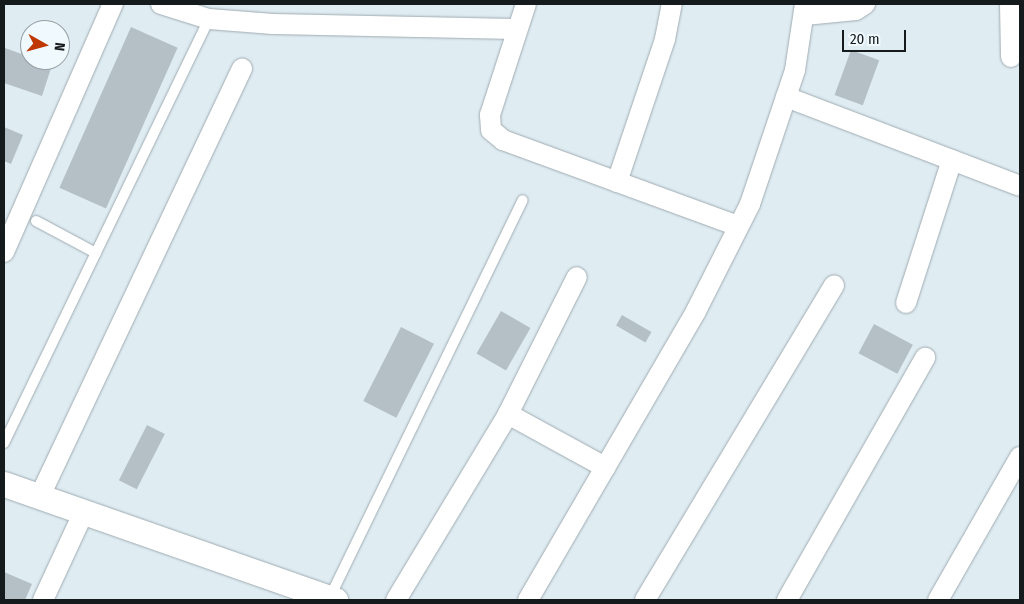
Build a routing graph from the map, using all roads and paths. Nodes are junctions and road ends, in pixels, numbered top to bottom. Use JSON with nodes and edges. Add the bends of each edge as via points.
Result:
{"nodes":[{"id":1,"x":113,"y":4,"type":"edge"},
{"id":2,"x":161,"y":4,"type":"edge"},
{"id":3,"x":526,"y":4,"type":"edge"},
{"id":4,"x":672,"y":4,"type":"edge"},
{"id":5,"x":865,"y":4,"type":"edge"},
{"id":6,"x":1010,"y":4,"type":"edge"},
{"id":7,"x":805,"y":10,"type":"edge"},
{"id":8,"x":209,"y":19,"type":"junction"},
{"id":9,"x":514,"y":29,"type":"junction"},
{"id":10,"x":1011,"y":57,"type":"dead end"},
{"id":11,"x":242,"y":69,"type":"dead end"},
{"id":12,"x":786,"y":97,"type":"junction"},
{"id":13,"x":952,"y":160,"type":"junction"},
{"id":14,"x":617,"y":182,"type":"junction"},
{"id":15,"x":1020,"y":186,"type":"edge"},
{"id":16,"x":522,"y":200,"type":"dead end"},
{"id":17,"x":36,"y":222,"type":"dead end"},
{"id":18,"x":738,"y":226,"type":"junction"},
{"id":19,"x":4,"y":252,"type":"edge"},
{"id":20,"x":96,"y":253,"type":"junction"},
{"id":21,"x":577,"y":277,"type":"dead end"},
{"id":22,"x":834,"y":285,"type":"dead end"},
{"id":23,"x":906,"y":303,"type":"dead end"},
{"id":24,"x":925,"y":358,"type":"dead end"},
{"id":25,"x":508,"y":414,"type":"junction"},
{"id":26,"x":4,"y":443,"type":"edge"},
{"id":27,"x":1020,"y":458,"type":"edge"},
{"id":28,"x":605,"y":467,"type":"junction"},
{"id":29,"x":4,"y":484,"type":"edge"},
{"id":30,"x":39,"y":498,"type":"junction"},
{"id":31,"x":83,"y":514,"type":"junction"},
{"id":32,"x":332,"y":599,"type":"edge"},
{"id":33,"x":43,"y":600,"type":"edge"},
{"id":34,"x":396,"y":600,"type":"edge"},
{"id":35,"x":528,"y":600,"type":"edge"},
{"id":36,"x":645,"y":600,"type":"edge"},
{"id":37,"x":787,"y":600,"type":"edge"},
{"id":38,"x":938,"y":600,"type":"edge"}],
"edges":[{"from":1,"to":19,"type":"street"},
{"from":2,"to":8,"type":"street"},
{"from":3,"to":9,"type":"street"},
{"from":4,"to":14,"type":"street","via":[[666,39]]},
{"from":5,"to":7,"type":"street","via":[[856,10]]},
{"from":6,"to":10,"type":"street"},
{"from":7,"to":12,"type":"street"},
{"from":8,"to":9,"type":"street"},
{"from":8,"to":20,"type":"lane"},
{"from":9,"to":14,"type":"street","via":[[490,115],[491,130],[503,140]]},
{"from":11,"to":30,"type":"street"},
{"from":12,"to":13,"type":"street"},
{"from":12,"to":18,"type":"street","via":[[760,180]]},
{"from":13,"to":15,"type":"street"},
{"from":13,"to":23,"type":"street"},
{"from":14,"to":18,"type":"street"},
{"from":16,"to":32,"type":"lane"},
{"from":17,"to":20,"type":"lane"},
{"from":18,"to":28,"type":"street","via":[[696,311]]},
{"from":20,"to":26,"type":"lane"},
{"from":21,"to":25,"type":"street"},
{"from":22,"to":36,"type":"street"},
{"from":24,"to":37,"type":"street"},
{"from":25,"to":28,"type":"street"},
{"from":25,"to":34,"type":"street"},
{"from":27,"to":38,"type":"street"},
{"from":28,"to":35,"type":"street"},
{"from":29,"to":30,"type":"street"},
{"from":30,"to":31,"type":"street"},
{"from":31,"to":32,"type":"street"},
{"from":31,"to":33,"type":"street"}]}
